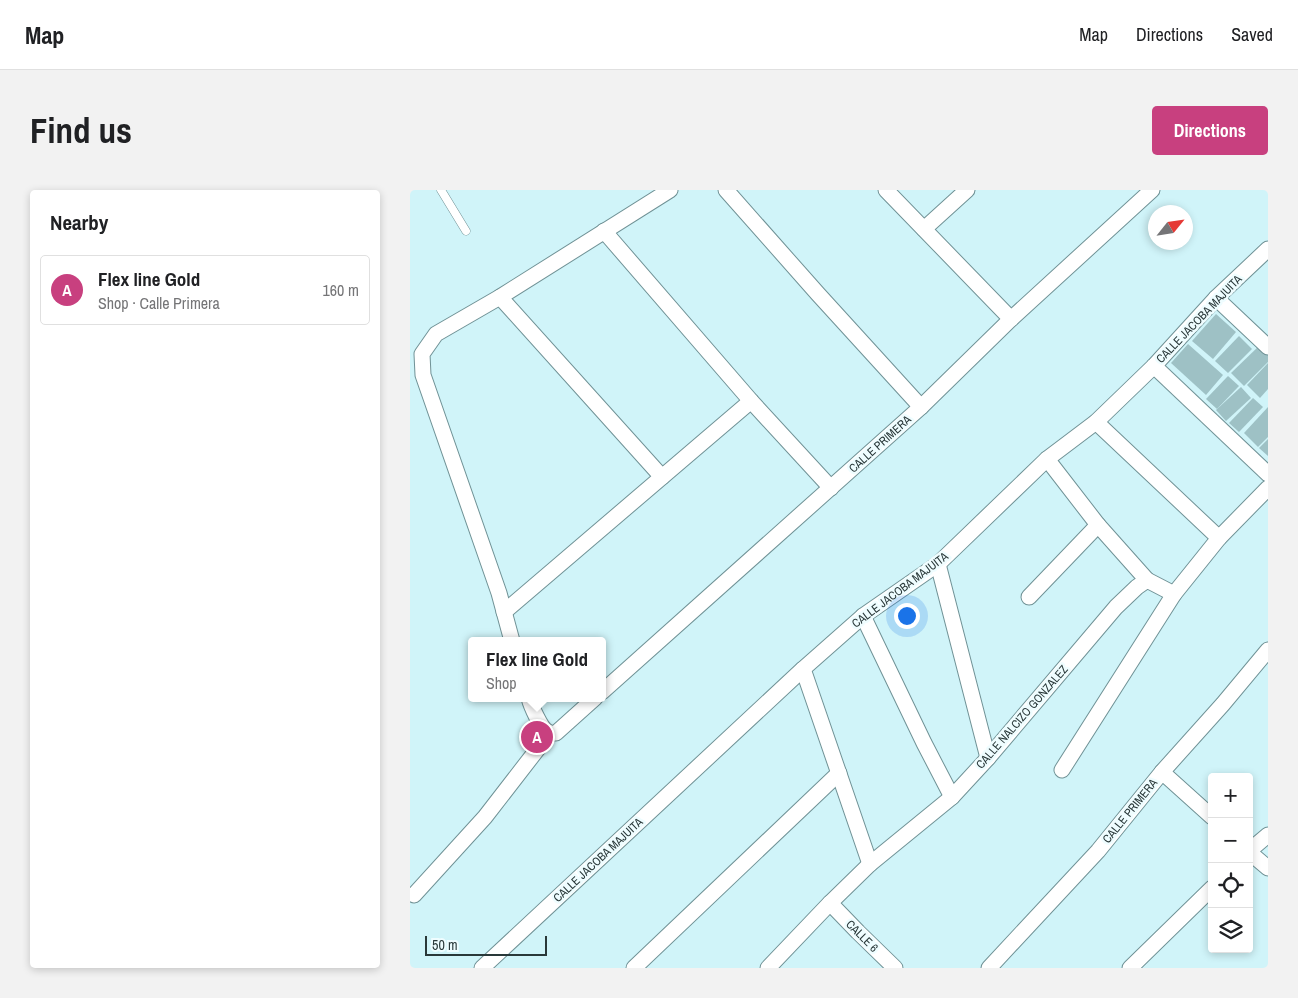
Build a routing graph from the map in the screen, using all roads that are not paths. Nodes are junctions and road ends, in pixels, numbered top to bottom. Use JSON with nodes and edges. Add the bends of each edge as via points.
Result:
{"nodes":[{"id":1,"x":441,"y":190,"type":"edge"},
{"id":2,"x":670,"y":190,"type":"edge"},
{"id":3,"x":726,"y":190,"type":"edge"},
{"id":4,"x":886,"y":190,"type":"edge"},
{"id":5,"x":966,"y":190,"type":"edge"},
{"id":6,"x":1152,"y":190,"type":"edge"},
{"id":7,"x":924,"y":229,"type":"junction"},
{"id":8,"x":466,"y":231,"type":"dead end"},
{"id":9,"x":604,"y":231,"type":"junction"},
{"id":10,"x":1268,"y":249,"type":"edge"},
{"id":11,"x":500,"y":296,"type":"junction"},
{"id":12,"x":1216,"y":298,"type":"junction"},
{"id":13,"x":1011,"y":319,"type":"junction"},
{"id":14,"x":1268,"y":347,"type":"edge"},
{"id":15,"x":1154,"y":366,"type":"junction"},
{"id":16,"x":751,"y":400,"type":"junction"},
{"id":17,"x":921,"y":407,"type":"junction"},
{"id":18,"x":1096,"y":422,"type":"junction"},
{"id":19,"x":1047,"y":459,"type":"junction"},
{"id":20,"x":1268,"y":474,"type":"edge"},
{"id":21,"x":662,"y":477,"type":"junction"},
{"id":22,"x":831,"y":488,"type":"junction"},
{"id":23,"x":1268,"y":488,"type":"edge"},
{"id":24,"x":1098,"y":525,"type":"junction"},
{"id":25,"x":1219,"y":538,"type":"junction"},
{"id":26,"x":938,"y":564,"type":"junction"},
{"id":27,"x":1147,"y":580,"type":"junction"},
{"id":28,"x":1174,"y":594,"type":"junction"},
{"id":29,"x":1029,"y":597,"type":"dead end"},
{"id":30,"x":504,"y":612,"type":"junction"},
{"id":31,"x":863,"y":616,"type":"junction"},
{"id":32,"x":511,"y":637,"type":"edge"},
{"id":33,"x":1268,"y":650,"type":"edge"},
{"id":34,"x":803,"y":669,"type":"junction"},
{"id":35,"x":606,"y":688,"type":"edge"},
{"id":36,"x":530,"y":702,"type":"edge"},
{"id":37,"x":591,"y":702,"type":"edge"},
{"id":38,"x":547,"y":732,"type":"junction"},
{"id":39,"x":988,"y":758,"type":"junction"},
{"id":40,"x":1062,"y":770,"type":"dead end"},
{"id":41,"x":1162,"y":772,"type":"junction"},
{"id":42,"x":839,"y":773,"type":"junction"},
{"id":43,"x":952,"y":796,"type":"junction"},
{"id":44,"x":1208,"y":814,"type":"edge"},
{"id":45,"x":1268,"y":835,"type":"edge"},
{"id":46,"x":1253,"y":848,"type":"edge"},
{"id":47,"x":1253,"y":855,"type":"edge"},
{"id":48,"x":870,"y":864,"type":"junction"},
{"id":49,"x":1268,"y":868,"type":"edge"},
{"id":50,"x":1208,"y":892,"type":"edge"},
{"id":51,"x":414,"y":895,"type":"dead end"},
{"id":52,"x":830,"y":903,"type":"junction"},
{"id":53,"x":482,"y":968,"type":"edge"},
{"id":54,"x":634,"y":968,"type":"edge"},
{"id":55,"x":768,"y":968,"type":"edge"},
{"id":56,"x":896,"y":968,"type":"edge"},
{"id":57,"x":989,"y":968,"type":"edge"},
{"id":58,"x":1130,"y":968,"type":"edge"}],
"edges":[{"from":1,"to":8,"type":"lane"},
{"from":2,"to":9,"type":"street"},
{"from":3,"to":17,"type":"street"},
{"from":4,"to":7,"type":"street"},
{"from":5,"to":7,"type":"street"},
{"from":6,"to":13,"type":"street","name":"CALLE PRIMERA"},
{"from":7,"to":13,"type":"street"},
{"from":9,"to":11,"type":"street"},
{"from":9,"to":16,"type":"street"},
{"from":10,"to":12,"type":"street","name":"CALLE JACOBA MAJUITA"},
{"from":11,"to":21,"type":"street"},
{"from":11,"to":30,"type":"street","via":[[436,334],[422,354],[423,375]]},
{"from":12,"to":14,"type":"street"},
{"from":12,"to":15,"type":"street","name":"CALLE JACOBA MAJUITA"},
{"from":13,"to":17,"type":"street","name":"CALLE PRIMERA"},
{"from":15,"to":18,"type":"street","name":"CALLE JACOBA MAJUITA"},
{"from":15,"to":20,"type":"street"},
{"from":16,"to":21,"type":"street"},
{"from":16,"to":22,"type":"street"},
{"from":17,"to":22,"type":"street","name":"CALLE PRIMERA"},
{"from":18,"to":19,"type":"street","name":"CALLE JACOBA MAJUITA"},
{"from":18,"to":25,"type":"street"},
{"from":19,"to":24,"type":"street"},
{"from":19,"to":26,"type":"street","name":"CALLE JACOBA MAJUITA"},
{"from":21,"to":30,"type":"street"},
{"from":22,"to":35,"type":"street","name":"CALLE PRIMERA"},
{"from":23,"to":25,"type":"street"},
{"from":24,"to":27,"type":"street"},
{"from":24,"to":29,"type":"street"},
{"from":25,"to":28,"type":"street"},
{"from":26,"to":31,"type":"street","name":"CALLE JACOBA MAJUITA"},
{"from":26,"to":39,"type":"street"},
{"from":27,"to":28,"type":"street"},
{"from":27,"to":39,"type":"street","name":"CALLE NALCIZO GONZALEZ","via":[[1116,607]]},
{"from":28,"to":40,"type":"street"},
{"from":30,"to":32,"type":"street"},
{"from":31,"to":34,"type":"street","name":"CALLE JACOBA MAJUITA"},
{"from":31,"to":43,"type":"street"},
{"from":33,"to":41,"type":"street","name":"CALLE PRIMERA"},
{"from":34,"to":42,"type":"street"},
{"from":34,"to":53,"type":"street","name":"CALLE JACOBA MAJUITA"},
{"from":36,"to":38,"type":"street"},
{"from":37,"to":38,"type":"street","via":[[556,733]]},
{"from":38,"to":51,"type":"street","via":[[485,817]]},
{"from":39,"to":43,"type":"street","name":"CALLE NALCIZO GONZALEZ"},
{"from":41,"to":44,"type":"street"},
{"from":41,"to":57,"type":"street","name":"CALLE PRIMERA","via":[[1098,851]]},
{"from":42,"to":48,"type":"street"},
{"from":42,"to":54,"type":"street"},
{"from":43,"to":48,"type":"street","name":"CALLE NALCIZO GONZALEZ"},
{"from":45,"to":46,"type":"street"},
{"from":47,"to":49,"type":"street"},
{"from":48,"to":52,"type":"street","name":"CALLE NALCIZO GONZALEZ"},
{"from":50,"to":58,"type":"street"},
{"from":52,"to":55,"type":"street","name":"CALLE NALCIZO GONZALEZ"},
{"from":52,"to":56,"type":"street","name":"CALLE 6"}]}
